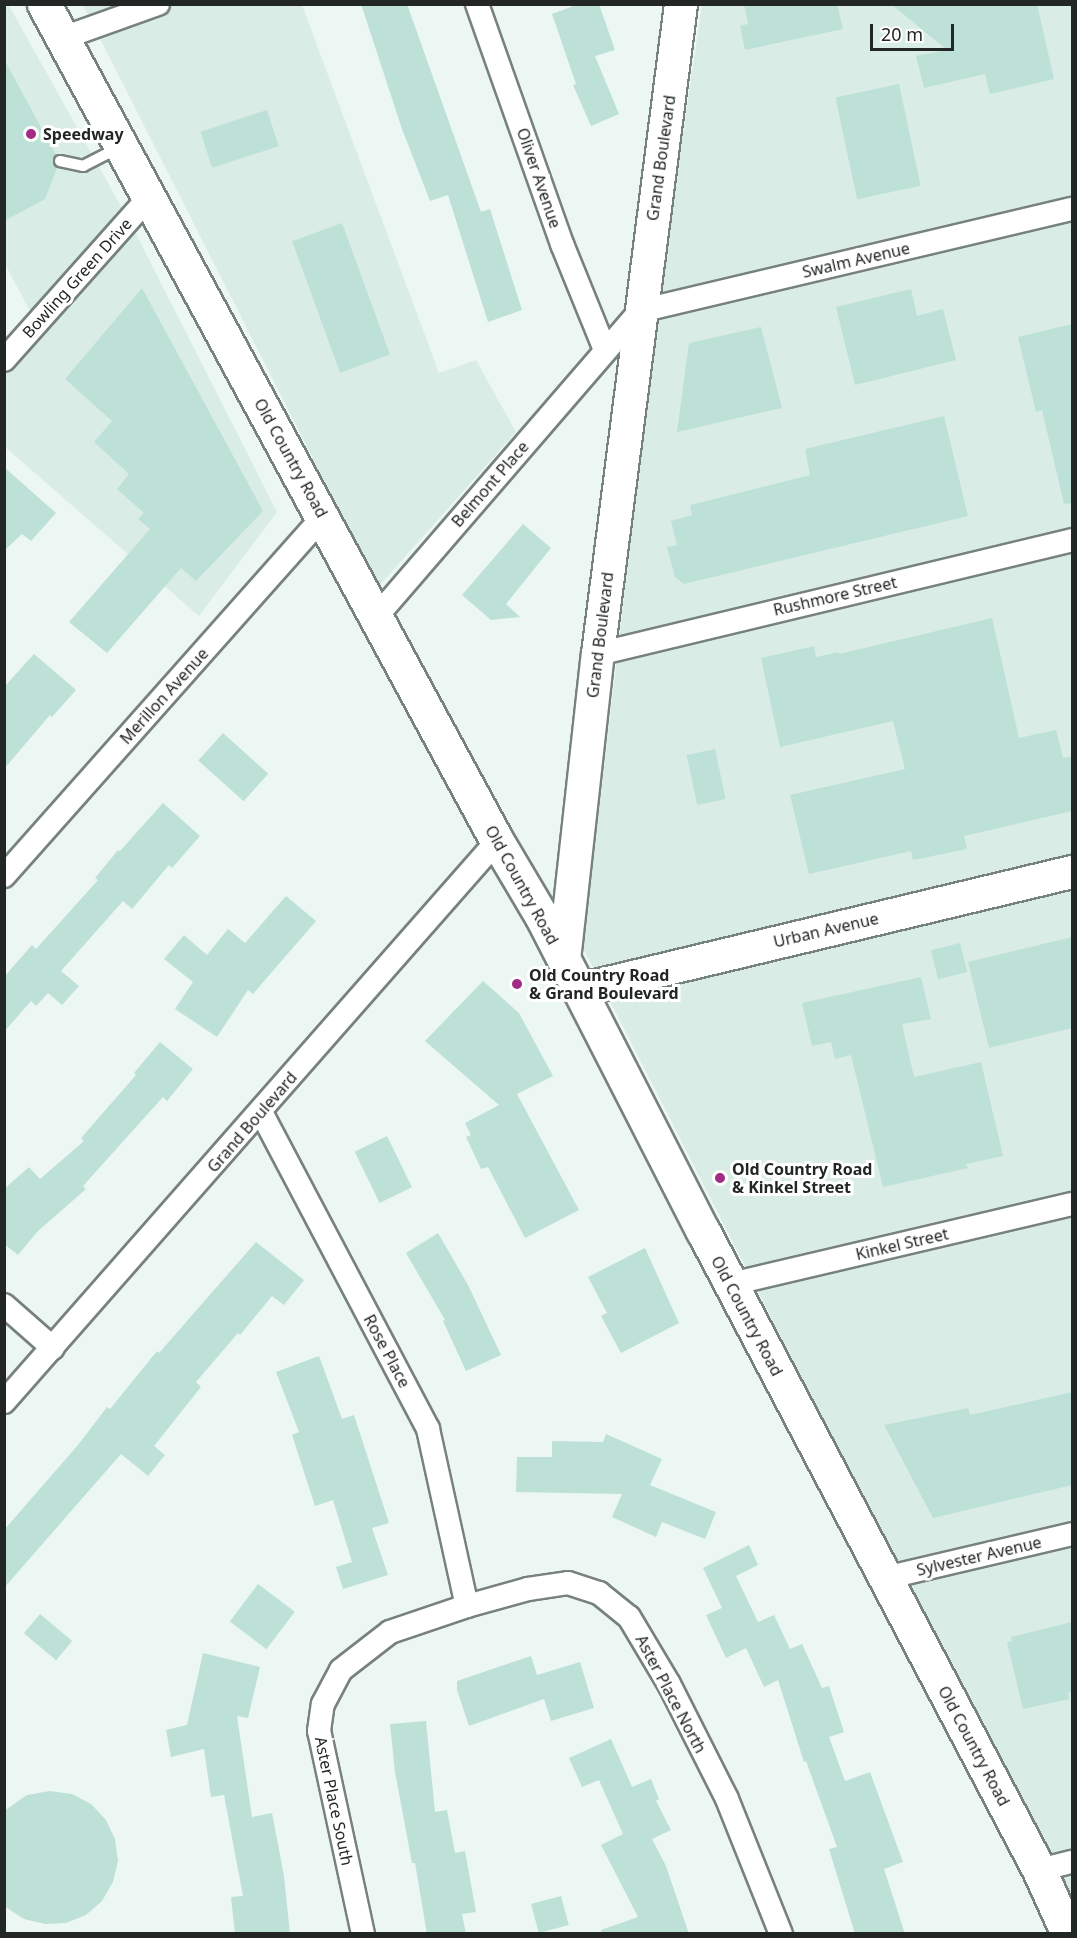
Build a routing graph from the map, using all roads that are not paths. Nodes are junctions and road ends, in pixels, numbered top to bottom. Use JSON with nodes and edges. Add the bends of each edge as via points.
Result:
{"nodes":[{"id":1,"x":44,"y":4,"type":"edge"},
{"id":2,"x":158,"y":4,"type":"edge"},
{"id":3,"x":477,"y":4,"type":"edge"},
{"id":4,"x":681,"y":4,"type":"edge"},
{"id":5,"x":63,"y":38,"type":"junction"},
{"id":6,"x":122,"y":146,"type":"junction"},
{"id":7,"x":60,"y":161,"type":"dead end"},
{"id":8,"x":149,"y":197,"type":"junction"},
{"id":9,"x":1072,"y":209,"type":"edge"},
{"id":10,"x":640,"y":311,"type":"junction"},
{"id":11,"x":604,"y":350,"type":"junction"},
{"id":12,"x":4,"y":360,"type":"edge"},
{"id":13,"x":323,"y":516,"type":"junction"},
{"id":14,"x":1072,"y":540,"type":"edge"},
{"id":15,"x":376,"y":617,"type":"junction"},
{"id":16,"x":598,"y":654,"type":"junction"},
{"id":17,"x":497,"y":841,"type":"junction"},
{"id":18,"x":1072,"y":872,"type":"edge"},
{"id":19,"x":4,"y":876,"type":"edge"},
{"id":20,"x":564,"y":960,"type":"junction"},
{"id":21,"x":579,"y":990,"type":"junction"},
{"id":22,"x":261,"y":1112,"type":"junction"},
{"id":23,"x":1072,"y":1204,"type":"edge"},
{"id":24,"x":730,"y":1284,"type":"junction"},
{"id":25,"x":4,"y":1305,"type":"edge"},
{"id":26,"x":53,"y":1348,"type":"junction"},
{"id":27,"x":4,"y":1402,"type":"edge"},
{"id":28,"x":1072,"y":1534,"type":"edge"},
{"id":29,"x":885,"y":1578,"type":"junction"},
{"id":30,"x":467,"y":1606,"type":"junction"},
{"id":31,"x":1072,"y":1862,"type":"edge"},
{"id":32,"x":1039,"y":1870,"type":"junction"},
{"id":33,"x":363,"y":1934,"type":"edge"},
{"id":34,"x":781,"y":1934,"type":"edge"},
{"id":35,"x":1068,"y":1934,"type":"edge"}],
"edges":[{"from":1,"to":5,"type":"main road","name":"Old Country Road"},
{"from":2,"to":5,"type":"street"},
{"from":3,"to":11,"type":"street","name":"Oliver Avenue"},
{"from":4,"to":10,"type":"street","name":"Grand Boulevard"},
{"from":5,"to":6,"type":"main road","name":"Old Country Road"},
{"from":6,"to":7,"type":"lane","via":[[83,166]]},
{"from":6,"to":8,"type":"main road","name":"Old Country Road"},
{"from":8,"to":12,"type":"street","name":"Bowling Green Drive"},
{"from":8,"to":13,"type":"main road","name":"Old Country Road"},
{"from":9,"to":10,"type":"street","name":"Swalm Avenue"},
{"from":10,"to":11,"type":"street"},
{"from":10,"to":16,"type":"street","name":"Grand Boulevard"},
{"from":11,"to":15,"type":"street","name":"Belmont Place"},
{"from":13,"to":15,"type":"main road","name":"Old Country Road"},
{"from":13,"to":19,"type":"street","name":"Merillon Avenue"},
{"from":14,"to":16,"type":"street","name":"Rushmore Street"},
{"from":15,"to":17,"type":"main road","name":"Old Country Road"},
{"from":16,"to":20,"type":"street","name":"Grand Boulevard"},
{"from":17,"to":20,"type":"main road","name":"Old Country Road"},
{"from":17,"to":22,"type":"street","name":"Grand Boulevard"},
{"from":18,"to":21,"type":"street","name":"Urban Avenue"},
{"from":20,"to":21,"type":"main road","name":"Old Country Road"},
{"from":21,"to":24,"type":"main road","name":"Old Country Road"},
{"from":22,"to":26,"type":"street","name":"Grand Boulevard"},
{"from":22,"to":30,"type":"street","name":"Rose Place","via":[[428,1430]]},
{"from":23,"to":24,"type":"street","name":"Kinkel Street"},
{"from":24,"to":29,"type":"main road","name":"Old Country Road"},
{"from":25,"to":26,"type":"street"},
{"from":26,"to":27,"type":"street","name":"Grand Boulevard"},
{"from":28,"to":29,"type":"street","name":"Sylvester Avenue"},
{"from":29,"to":32,"type":"main road","name":"Old Country Road"},
{"from":30,"to":33,"type":"street","name":"Aster Place South","via":[[390,1632],[341,1670],[323,1704],[319,1731]]},
{"from":30,"to":34,"type":"street","name":"Aster Place North","via":[[528,1589],[568,1583],[599,1593],[629,1617],[669,1684],[727,1799]]},
{"from":31,"to":32,"type":"street"},
{"from":32,"to":35,"type":"main road","name":"Old Country Road"}]}
